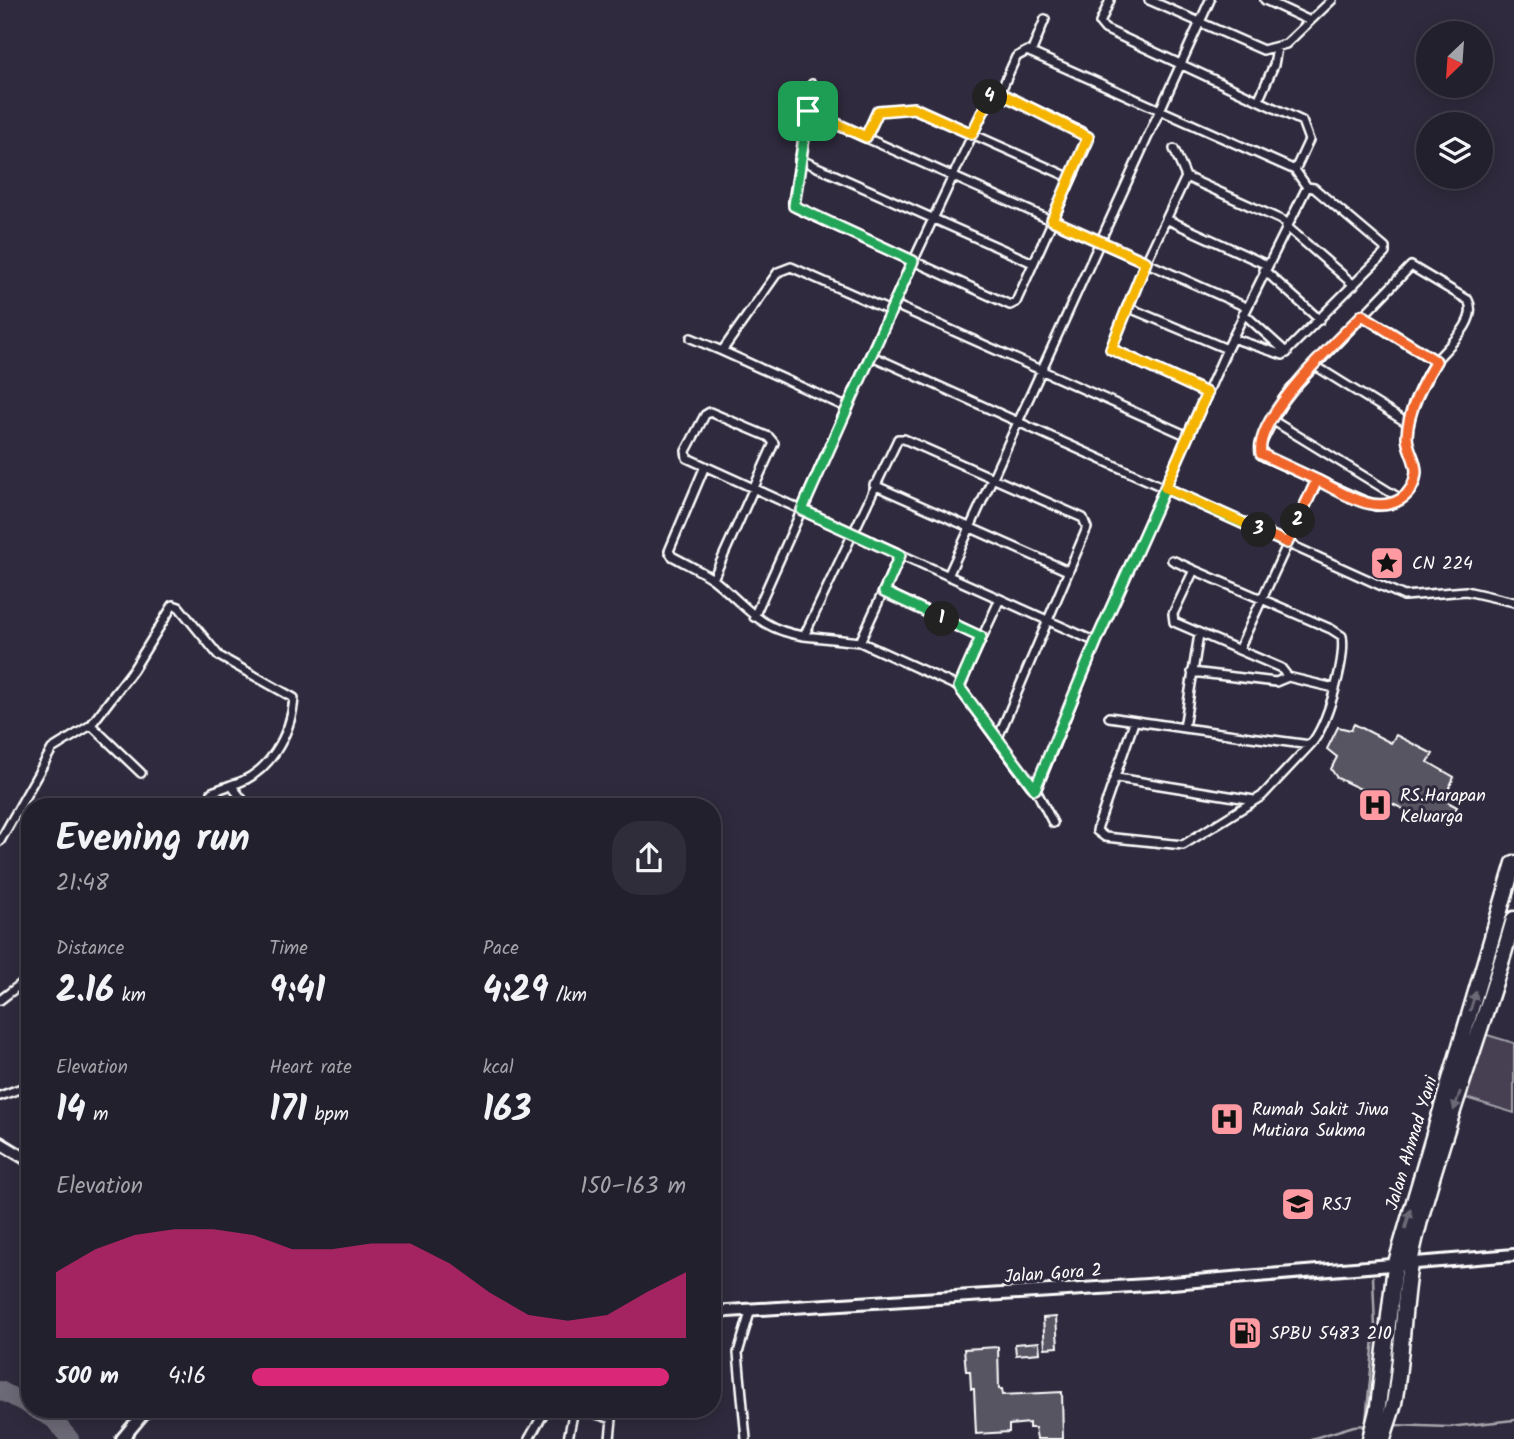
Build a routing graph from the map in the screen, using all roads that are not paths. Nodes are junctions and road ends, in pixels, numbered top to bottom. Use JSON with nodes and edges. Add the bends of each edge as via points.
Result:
{"nodes":[{"id":1,"x":1110,"y":0,"type":"edge"},
{"id":2,"x":1149,"y":0,"type":"edge"},
{"id":3,"x":1210,"y":0,"type":"edge"},
{"id":4,"x":1265,"y":0,"type":"edge"},
{"id":5,"x":1332,"y":0,"type":"edge"},
{"id":6,"x":1045,"y":19,"type":"dead end"},
{"id":7,"x":1308,"y":20,"type":"junction"},
{"id":8,"x":1200,"y":22,"type":"junction"},
{"id":9,"x":1277,"y":48,"type":"junction"},
{"id":10,"x":1031,"y":53,"type":"junction"},
{"id":11,"x":1181,"y":64,"type":"junction"},
{"id":12,"x":812,"y":84,"type":"dead end"},
{"id":13,"x":1000,"y":93,"type":"junction"},
{"id":14,"x":1259,"y":99,"type":"junction"},
{"id":15,"x":1159,"y":110,"type":"junction"},
{"id":16,"x":808,"y":111,"type":"junction"},
{"id":17,"x":972,"y":134,"type":"junction"},
{"id":18,"x":866,"y":137,"type":"junction"},
{"id":19,"x":1174,"y":149,"type":"dead end"},
{"id":20,"x":799,"y":159,"type":"junction"},
{"id":21,"x":1295,"y":170,"type":"junction"},
{"id":22,"x":953,"y":176,"type":"junction"},
{"id":23,"x":1186,"y":177,"type":"junction"},
{"id":24,"x":1072,"y":178,"type":"junction"},
{"id":25,"x":1307,"y":187,"type":"junction"},
{"id":26,"x":933,"y":219,"type":"junction"},
{"id":27,"x":1166,"y":219,"type":"junction"},
{"id":28,"x":1052,"y":220,"type":"junction"},
{"id":29,"x":1287,"y":224,"type":"junction"},
{"id":30,"x":1099,"y":242,"type":"junction"},
{"id":31,"x":913,"y":261,"type":"junction"},
{"id":32,"x":1146,"y":262,"type":"junction"},
{"id":33,"x":1033,"y":263,"type":"junction"},
{"id":34,"x":1266,"y":268,"type":"junction"},
{"id":35,"x":1354,"y":285,"type":"junction"},
{"id":36,"x":1127,"y":307,"type":"junction"},
{"id":37,"x":892,"y":308,"type":"junction"},
{"id":38,"x":1245,"y":310,"type":"junction"},
{"id":39,"x":1362,"y":315,"type":"junction"},
{"id":40,"x":1320,"y":320,"type":"junction"},
{"id":41,"x":691,"y":338,"type":"dead end"},
{"id":42,"x":1232,"y":338,"type":"junction"},
{"id":43,"x":1227,"y":349,"type":"junction"},
{"id":44,"x":722,"y":351,"type":"junction"},
{"id":45,"x":1287,"y":353,"type":"junction"},
{"id":46,"x":872,"y":356,"type":"junction"},
{"id":47,"x":1436,"y":361,"type":"junction"},
{"id":48,"x":1314,"y":365,"type":"junction"},
{"id":49,"x":1043,"y":371,"type":"junction"},
{"id":50,"x":1207,"y":393,"type":"junction"},
{"id":51,"x":849,"y":408,"type":"junction"},
{"id":52,"x":1272,"y":420,"type":"junction"},
{"id":53,"x":1019,"y":422,"type":"junction"},
{"id":54,"x":1409,"y":424,"type":"junction"},
{"id":55,"x":1188,"y":436,"type":"junction"},
{"id":56,"x":705,"y":466,"type":"junction"},
{"id":57,"x":993,"y":479,"type":"junction"},
{"id":58,"x":1317,"y":480,"type":"junction"},
{"id":59,"x":874,"y":485,"type":"junction"},
{"id":60,"x":753,"y":488,"type":"junction"},
{"id":61,"x":1165,"y":488,"type":"junction"},
{"id":62,"x":1401,"y":499,"type":"junction"},
{"id":63,"x":802,"y":510,"type":"junction"},
{"id":64,"x":970,"y":528,"type":"junction"},
{"id":65,"x":852,"y":532,"type":"junction"},
{"id":66,"x":1287,"y":543,"type":"junction"},
{"id":67,"x":900,"y":555,"type":"junction"},
{"id":68,"x":1172,"y":560,"type":"dead end"},
{"id":69,"x":1194,"y":570,"type":"junction"},
{"id":70,"x":1068,"y":571,"type":"junction"},
{"id":71,"x":948,"y":576,"type":"junction"},
{"id":72,"x":713,"y":579,"type":"junction"},
{"id":73,"x":884,"y":592,"type":"junction"},
{"id":74,"x":1000,"y":599,"type":"junction"},
{"id":75,"x":1261,"y":599,"type":"junction"},
{"id":76,"x":1514,"y":602,"type":"edge"},
{"id":77,"x":754,"y":617,"type":"junction"},
{"id":78,"x":1047,"y":620,"type":"junction"},
{"id":79,"x":1199,"y":634,"type":"junction"},
{"id":80,"x":804,"y":636,"type":"junction"},
{"id":81,"x":981,"y":637,"type":"junction"},
{"id":82,"x":860,"y":642,"type":"junction"},
{"id":83,"x":1096,"y":642,"type":"junction"},
{"id":84,"x":1239,"y":649,"type":"junction"},
{"id":85,"x":1192,"y":672,"type":"junction"},
{"id":86,"x":1288,"y":677,"type":"junction"},
{"id":87,"x":959,"y":687,"type":"junction"},
{"id":88,"x":1334,"y":688,"type":"junction"},
{"id":89,"x":1109,"y":717,"type":"dead end"},
{"id":90,"x":1134,"y":722,"type":"junction"},
{"id":91,"x":92,"y":725,"type":"junction"},
{"id":92,"x":1184,"y":728,"type":"junction"},
{"id":93,"x":997,"y":740,"type":"junction"},
{"id":94,"x":1310,"y":745,"type":"junction"},
{"id":95,"x":141,"y":773,"type":"dead end"},
{"id":96,"x":1117,"y":778,"type":"junction"},
{"id":97,"x":231,"y":785,"type":"junction"},
{"id":98,"x":1035,"y":789,"type":"junction"},
{"id":99,"x":25,"y":798,"type":"edge"},
{"id":100,"x":211,"y":798,"type":"edge"},
{"id":101,"x":241,"y":798,"type":"edge"},
{"id":102,"x":1255,"y":800,"type":"junction"},
{"id":103,"x":21,"y":804,"type":"edge"},
{"id":104,"x":1053,"y":823,"type":"dead end"},
{"id":105,"x":0,"y":841,"type":"edge"},
{"id":106,"x":1514,"y":863,"type":"edge"},
{"id":107,"x":1514,"y":919,"type":"edge"},
{"id":108,"x":21,"y":984,"type":"edge"},
{"id":109,"x":0,"y":1000,"type":"edge"},
{"id":110,"x":21,"y":1089,"type":"edge"},
{"id":111,"x":0,"y":1097,"type":"edge"},
{"id":112,"x":0,"y":1143,"type":"edge"},
{"id":113,"x":21,"y":1156,"type":"edge"},
{"id":114,"x":1514,"y":1255,"type":"edge"},
{"id":115,"x":1411,"y":1264,"type":"junction"},
{"id":116,"x":1395,"y":1266,"type":"junction"},
{"id":117,"x":751,"y":1309,"type":"junction"},
{"id":118,"x":721,"y":1311,"type":"edge"},
{"id":119,"x":1390,"y":1395,"type":"junction"},
{"id":120,"x":140,"y":1418,"type":"edge"},
{"id":121,"x":541,"y":1418,"type":"edge"},
{"id":122,"x":572,"y":1418,"type":"edge"},
{"id":123,"x":609,"y":1418,"type":"edge"},
{"id":124,"x":1377,"y":1437,"type":"edge"},
{"id":125,"x":122,"y":1439,"type":"edge"},
{"id":126,"x":529,"y":1439,"type":"edge"},
{"id":127,"x":568,"y":1439,"type":"edge"},
{"id":128,"x":610,"y":1439,"type":"edge"},
{"id":129,"x":746,"y":1439,"type":"edge"}],
"edges":[{"from":1,"to":11,"type":"street","via":[[1101,27]]},
{"from":2,"to":8,"type":"street"},
{"from":3,"to":8,"type":"street"},
{"from":4,"to":7,"type":"street"},
{"from":5,"to":7,"type":"street"},
{"from":6,"to":10,"type":"street"},
{"from":7,"to":9,"type":"street"},
{"from":8,"to":9,"type":"street","via":[[1263,50]]},
{"from":8,"to":11,"type":"street"},
{"from":9,"to":14,"type":"street"},
{"from":10,"to":13,"type":"street","via":[[1016,57]]},
{"from":10,"to":15,"type":"street"},
{"from":11,"to":14,"type":"street"},
{"from":11,"to":15,"type":"street"},
{"from":12,"to":16,"type":"street"},
{"from":13,"to":17,"type":"street","via":[[990,97]]},
{"from":13,"to":24,"type":"street","via":[[1086,134],[1089,141]]},
{"from":14,"to":21,"type":"street","via":[[1298,118],[1308,131],[1309,140]]},
{"from":15,"to":21,"type":"street"},
{"from":15,"to":30,"type":"street"},
{"from":16,"to":18,"type":"street"},
{"from":16,"to":20,"type":"street"},
{"from":17,"to":18,"type":"street","via":[[909,107],[878,111]]},
{"from":17,"to":22,"type":"street"},
{"from":17,"to":24,"type":"street"},
{"from":18,"to":22,"type":"street"},
{"from":19,"to":23,"type":"street"},
{"from":20,"to":26,"type":"street"},
{"from":20,"to":31,"type":"street","via":[[793,202],[797,208]]},
{"from":21,"to":25,"type":"street"},
{"from":22,"to":26,"type":"street"},
{"from":22,"to":28,"type":"street"},
{"from":23,"to":27,"type":"street"},
{"from":23,"to":29,"type":"street"},
{"from":24,"to":28,"type":"street"},
{"from":25,"to":29,"type":"street"},
{"from":25,"to":35,"type":"street","via":[[1314,187],[1385,248]]},
{"from":26,"to":31,"type":"street"},
{"from":26,"to":33,"type":"street"},
{"from":27,"to":32,"type":"street"},
{"from":27,"to":34,"type":"street"},
{"from":28,"to":30,"type":"street"},
{"from":28,"to":33,"type":"street"},
{"from":29,"to":34,"type":"street"},
{"from":29,"to":35,"type":"street"},
{"from":30,"to":32,"type":"street"},
{"from":30,"to":49,"type":"street"},
{"from":31,"to":33,"type":"street","via":[[1010,305],[1016,302]]},
{"from":31,"to":37,"type":"street"},
{"from":32,"to":36,"type":"street"},
{"from":32,"to":38,"type":"street"},
{"from":34,"to":38,"type":"street"},
{"from":34,"to":40,"type":"street"},
{"from":35,"to":40,"type":"street"},
{"from":36,"to":43,"type":"street"},
{"from":36,"to":50,"type":"street","via":[[1111,349]]},
{"from":37,"to":44,"type":"street","via":[[784,268]]},
{"from":37,"to":46,"type":"street"},
{"from":37,"to":49,"type":"street"},
{"from":38,"to":42,"type":"street"},
{"from":38,"to":45,"type":"street"},
{"from":39,"to":47,"type":"street"},
{"from":39,"to":47,"type":"street","via":[[1408,267],[1447,286],[1468,300],[1470,307],[1458,339]]},
{"from":39,"to":48,"type":"street"},
{"from":40,"to":45,"type":"street"},
{"from":41,"to":44,"type":"street"},
{"from":42,"to":43,"type":"street"},
{"from":42,"to":45,"type":"street","via":[[1278,355]]},
{"from":43,"to":50,"type":"street"},
{"from":44,"to":51,"type":"street"},
{"from":46,"to":51,"type":"street"},
{"from":46,"to":53,"type":"street"},
{"from":47,"to":54,"type":"street"},
{"from":48,"to":52,"type":"street","via":[[1285,397]]},
{"from":48,"to":54,"type":"street"},
{"from":49,"to":53,"type":"street"},
{"from":49,"to":55,"type":"street"},
{"from":50,"to":55,"type":"street"},
{"from":51,"to":63,"type":"street"},
{"from":52,"to":58,"type":"street","via":[[1261,454]]},
{"from":52,"to":62,"type":"street"},
{"from":53,"to":57,"type":"street"},
{"from":53,"to":61,"type":"street"},
{"from":54,"to":62,"type":"street","via":[[1407,439],[1416,470],[1414,482]]},
{"from":55,"to":61,"type":"street"},
{"from":56,"to":60,"type":"street"},
{"from":56,"to":60,"type":"street","via":[[687,458],[686,453],[710,412],[773,441]]},
{"from":56,"to":72,"type":"street","via":[[669,551]]},
{"from":57,"to":59,"type":"street","via":[[900,439],[894,442]]},
{"from":57,"to":64,"type":"street"},
{"from":57,"to":70,"type":"street","via":[[1083,518],[1087,523]]},
{"from":58,"to":62,"type":"street","via":[[1371,505]]},
{"from":58,"to":66,"type":"street"},
{"from":59,"to":64,"type":"street"},
{"from":59,"to":65,"type":"street"},
{"from":60,"to":63,"type":"street"},
{"from":60,"to":72,"type":"street"},
{"from":61,"to":66,"type":"street"},
{"from":61,"to":83,"type":"street"},
{"from":63,"to":65,"type":"street"},
{"from":63,"to":77,"type":"street"},
{"from":64,"to":70,"type":"street"},
{"from":64,"to":71,"type":"street"},
{"from":65,"to":67,"type":"street"},
{"from":65,"to":80,"type":"street"},
{"from":66,"to":75,"type":"street"},
{"from":66,"to":76,"type":"street","via":[[1409,597],[1466,592]]},
{"from":67,"to":71,"type":"street"},
{"from":67,"to":73,"type":"street"},
{"from":68,"to":69,"type":"street"},
{"from":69,"to":75,"type":"street"},
{"from":69,"to":79,"type":"street","via":[[1172,619]]},
{"from":70,"to":78,"type":"street"},
{"from":71,"to":74,"type":"street"},
{"from":72,"to":77,"type":"street"},
{"from":73,"to":81,"type":"street"},
{"from":73,"to":82,"type":"street"},
{"from":74,"to":78,"type":"street"},
{"from":74,"to":81,"type":"street"},
{"from":75,"to":84,"type":"street"},
{"from":75,"to":88,"type":"street","via":[[1342,636]]},
{"from":77,"to":80,"type":"street","via":[[781,633]]},
{"from":78,"to":83,"type":"street"},
{"from":78,"to":93,"type":"street"},
{"from":79,"to":84,"type":"street"},
{"from":79,"to":85,"type":"street"},
{"from":80,"to":82,"type":"street"},
{"from":81,"to":87,"type":"street"},
{"from":82,"to":87,"type":"street"},
{"from":83,"to":98,"type":"street"},
{"from":84,"to":86,"type":"street","via":[[1281,668]]},
{"from":85,"to":86,"type":"street","via":[[1276,682]]},
{"from":85,"to":92,"type":"street"},
{"from":86,"to":88,"type":"street"},
{"from":87,"to":93,"type":"street"},
{"from":88,"to":94,"type":"street","via":[[1324,722]]},
{"from":89,"to":90,"type":"street"},
{"from":90,"to":92,"type":"street"},
{"from":90,"to":96,"type":"street"},
{"from":91,"to":95,"type":"street"},
{"from":91,"to":97,"type":"street","via":[[133,670],[170,607],[176,605],[219,656],[294,698],[271,759],[252,778]]},
{"from":91,"to":99,"type":"street","via":[[52,749]]},
{"from":92,"to":94,"type":"street"},
{"from":93,"to":98,"type":"street"},
{"from":94,"to":102,"type":"street"},
{"from":96,"to":102,"type":"street"},
{"from":96,"to":102,"type":"street","via":[[1098,826],[1097,831],[1105,837],[1183,845]]},
{"from":97,"to":100,"type":"street","via":[[212,792]]},
{"from":97,"to":101,"type":"street"},
{"from":98,"to":104,"type":"street"},
{"from":103,"to":105,"type":"street"},
{"from":116,"to":106,"type":"highway","name":"Jalan Ahmad Yani","one_way":true},
{"from":107,"to":115,"type":"highway","one_way":true,"via":[[1432,1177]]},
{"from":108,"to":109,"type":"street"},
{"from":110,"to":111,"type":"street"},
{"from":112,"to":113,"type":"street"},
{"from":114,"to":115,"type":"street","name":"Jalan Gora 2"},
{"from":115,"to":116,"type":"street","name":"Jalan Gora 2"},
{"from":115,"to":119,"type":"highway"},
{"from":116,"to":117,"type":"street","name":"Jalan Gora 2"},
{"from":116,"to":119,"type":"highway","name":"Jalan Ahmad Yani"},
{"from":117,"to":118,"type":"street","name":"Jalan Gora 2"},
{"from":117,"to":129,"type":"street","via":[[738,1353]]},
{"from":119,"to":124,"type":"highway"},
{"from":119,"to":124,"type":"highway","name":"Jalan Ahmad Yani","via":[[1378,1407]]},
{"from":120,"to":125,"type":"street"},
{"from":121,"to":126,"type":"street"},
{"from":122,"to":127,"type":"street"},
{"from":123,"to":128,"type":"street"}]}
